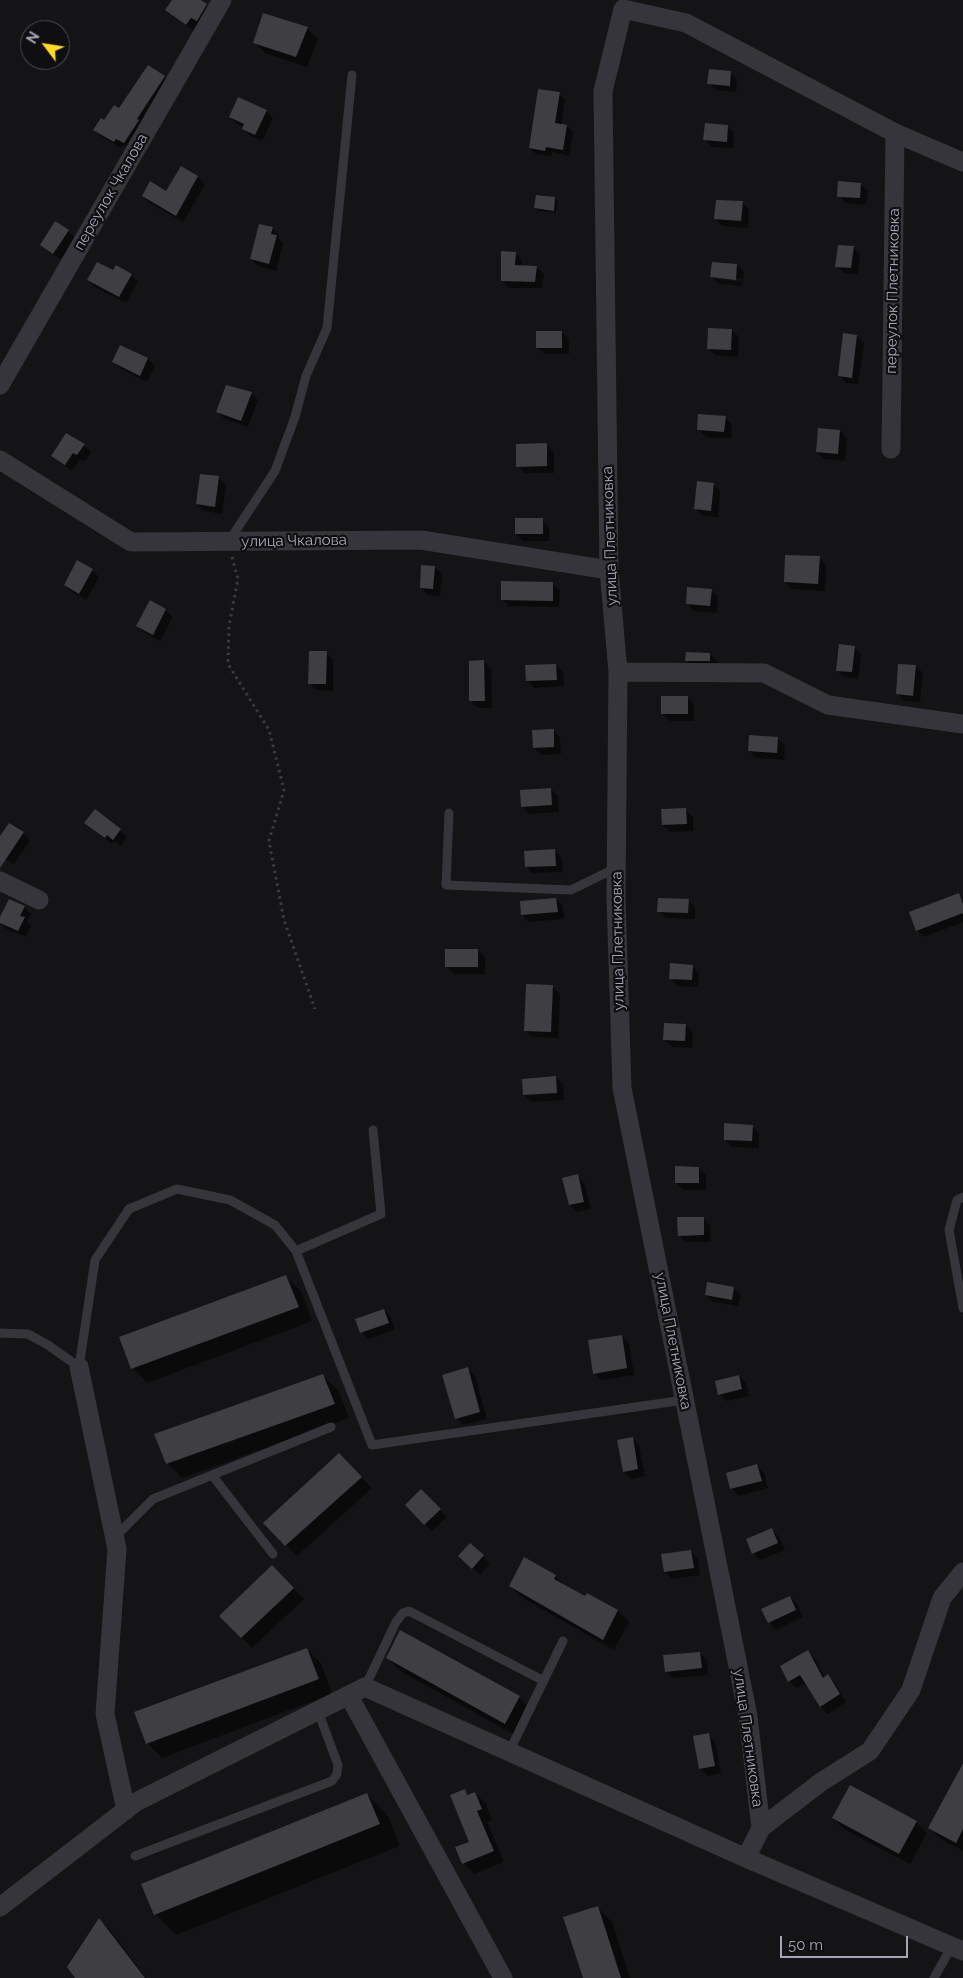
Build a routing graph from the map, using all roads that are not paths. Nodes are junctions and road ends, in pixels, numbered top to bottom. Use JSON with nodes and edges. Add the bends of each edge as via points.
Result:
{"nodes":[{"id":1,"x":222,"y":0,"type":"edge"},
{"id":2,"x":623,"y":4,"type":"edge"},
{"id":3,"x":352,"y":75,"type":"dead end"},
{"id":4,"x":895,"y":133,"type":"junction"},
{"id":5,"x":963,"y":162,"type":"edge"},
{"id":6,"x":0,"y":385,"type":"edge"},
{"id":7,"x":891,"y":449,"type":"dead end"},
{"id":8,"x":0,"y":460,"type":"edge"},
{"id":9,"x":228,"y":542,"type":"junction"},
{"id":10,"x":609,"y":570,"type":"junction"},
{"id":11,"x":618,"y":672,"type":"junction"},
{"id":12,"x":963,"y":724,"type":"edge"},
{"id":13,"x":450,"y":814,"type":"dead end"},
{"id":14,"x":616,"y":868,"type":"junction"},
{"id":15,"x":0,"y":881,"type":"edge"},
{"id":16,"x":39,"y":900,"type":"dead end"},
{"id":17,"x":373,"y":1130,"type":"dead end"},
{"id":18,"x":963,"y":1197,"type":"edge"},
{"id":19,"x":296,"y":1251,"type":"junction"},
{"id":20,"x":963,"y":1308,"type":"edge"},
{"id":21,"x":0,"y":1333,"type":"edge"},
{"id":22,"x":79,"y":1367,"type":"junction"},
{"id":23,"x":684,"y":1400,"type":"junction"},
{"id":24,"x":331,"y":1427,"type":"dead end"},
{"id":25,"x":212,"y":1475,"type":"junction"},
{"id":26,"x":114,"y":1537,"type":"junction"},
{"id":27,"x":273,"y":1554,"type":"dead end"},
{"id":28,"x":963,"y":1572,"type":"edge"},
{"id":29,"x":563,"y":1641,"type":"dead end"},
{"id":30,"x":544,"y":1681,"type":"junction"},
{"id":31,"x":357,"y":1692,"type":"junction"},
{"id":32,"x":318,"y":1711,"type":"junction"},
{"id":33,"x":509,"y":1752,"type":"junction"},
{"id":34,"x":126,"y":1810,"type":"junction"},
{"id":35,"x":761,"y":1828,"type":"junction"},
{"id":36,"x":135,"y":1856,"type":"dead end"},
{"id":37,"x":746,"y":1858,"type":"junction"},
{"id":38,"x":0,"y":1907,"type":"edge"},
{"id":39,"x":958,"y":1949,"type":"edge"},
{"id":40,"x":503,"y":1978,"type":"edge"},
{"id":41,"x":934,"y":1978,"type":"edge"}],
"edges":[{"from":1,"to":6,"type":"street","name":"переулок Чкалова"},
{"from":2,"to":4,"type":"street","via":[[686,23]]},
{"from":2,"to":10,"type":"street","name":"улица Плетниковка","via":[[603,91]]},
{"from":3,"to":9,"type":"lane","via":[[327,328],[306,376],[296,417],[275,471]]},
{"from":4,"to":5,"type":"street"},
{"from":4,"to":7,"type":"street","name":"переулок Плетниковка"},
{"from":8,"to":9,"type":"street","name":"улица Чкалова","via":[[131,542]]},
{"from":9,"to":10,"type":"street","name":"улица Чкалова","via":[[421,540]]},
{"from":10,"to":11,"type":"street","name":"улица Плетниковка"},
{"from":11,"to":12,"type":"street","via":[[764,673],[828,705]]},
{"from":11,"to":14,"type":"street","name":"улица Плетниковка"},
{"from":13,"to":14,"type":"lane","via":[[446,886],[571,890]]},
{"from":14,"to":23,"type":"street","name":"улица Плетниковка","via":[[622,1088]]},
{"from":15,"to":16,"type":"street"},
{"from":17,"to":19,"type":"lane","via":[[381,1214]]},
{"from":18,"to":20,"type":"lane","via":[[957,1200],[949,1230]]},
{"from":19,"to":22,"type":"lane","via":[[276,1225],[230,1200],[177,1189],[129,1210],[95,1260]]},
{"from":19,"to":23,"type":"lane","via":[[372,1445]]},
{"from":21,"to":22,"type":"lane","via":[[28,1334]]},
{"from":22,"to":26,"type":"street"},
{"from":23,"to":35,"type":"street","name":"улица Плетниковка","via":[[748,1716]]},
{"from":24,"to":25,"type":"lane"},
{"from":25,"to":26,"type":"lane","via":[[153,1499]]},
{"from":25,"to":27,"type":"lane"},
{"from":26,"to":34,"type":"street","via":[[117,1549],[105,1714]]},
{"from":28,"to":35,"type":"street","via":[[942,1598],[911,1690],[870,1752],[821,1782]]},
{"from":29,"to":30,"type":"lane"},
{"from":30,"to":31,"type":"lane","via":[[409,1611],[396,1622]]},
{"from":30,"to":33,"type":"lane"},
{"from":31,"to":32,"type":"street"},
{"from":31,"to":33,"type":"street"},
{"from":31,"to":40,"type":"street"},
{"from":32,"to":34,"type":"street","via":[[136,1802]]},
{"from":32,"to":36,"type":"lane","via":[[338,1765],[332,1781]]},
{"from":33,"to":37,"type":"street"},
{"from":34,"to":38,"type":"street"},
{"from":35,"to":37,"type":"street","name":"улица Плетниковка"},
{"from":37,"to":39,"type":"street"},
{"from":39,"to":41,"type":"lane"}]}
